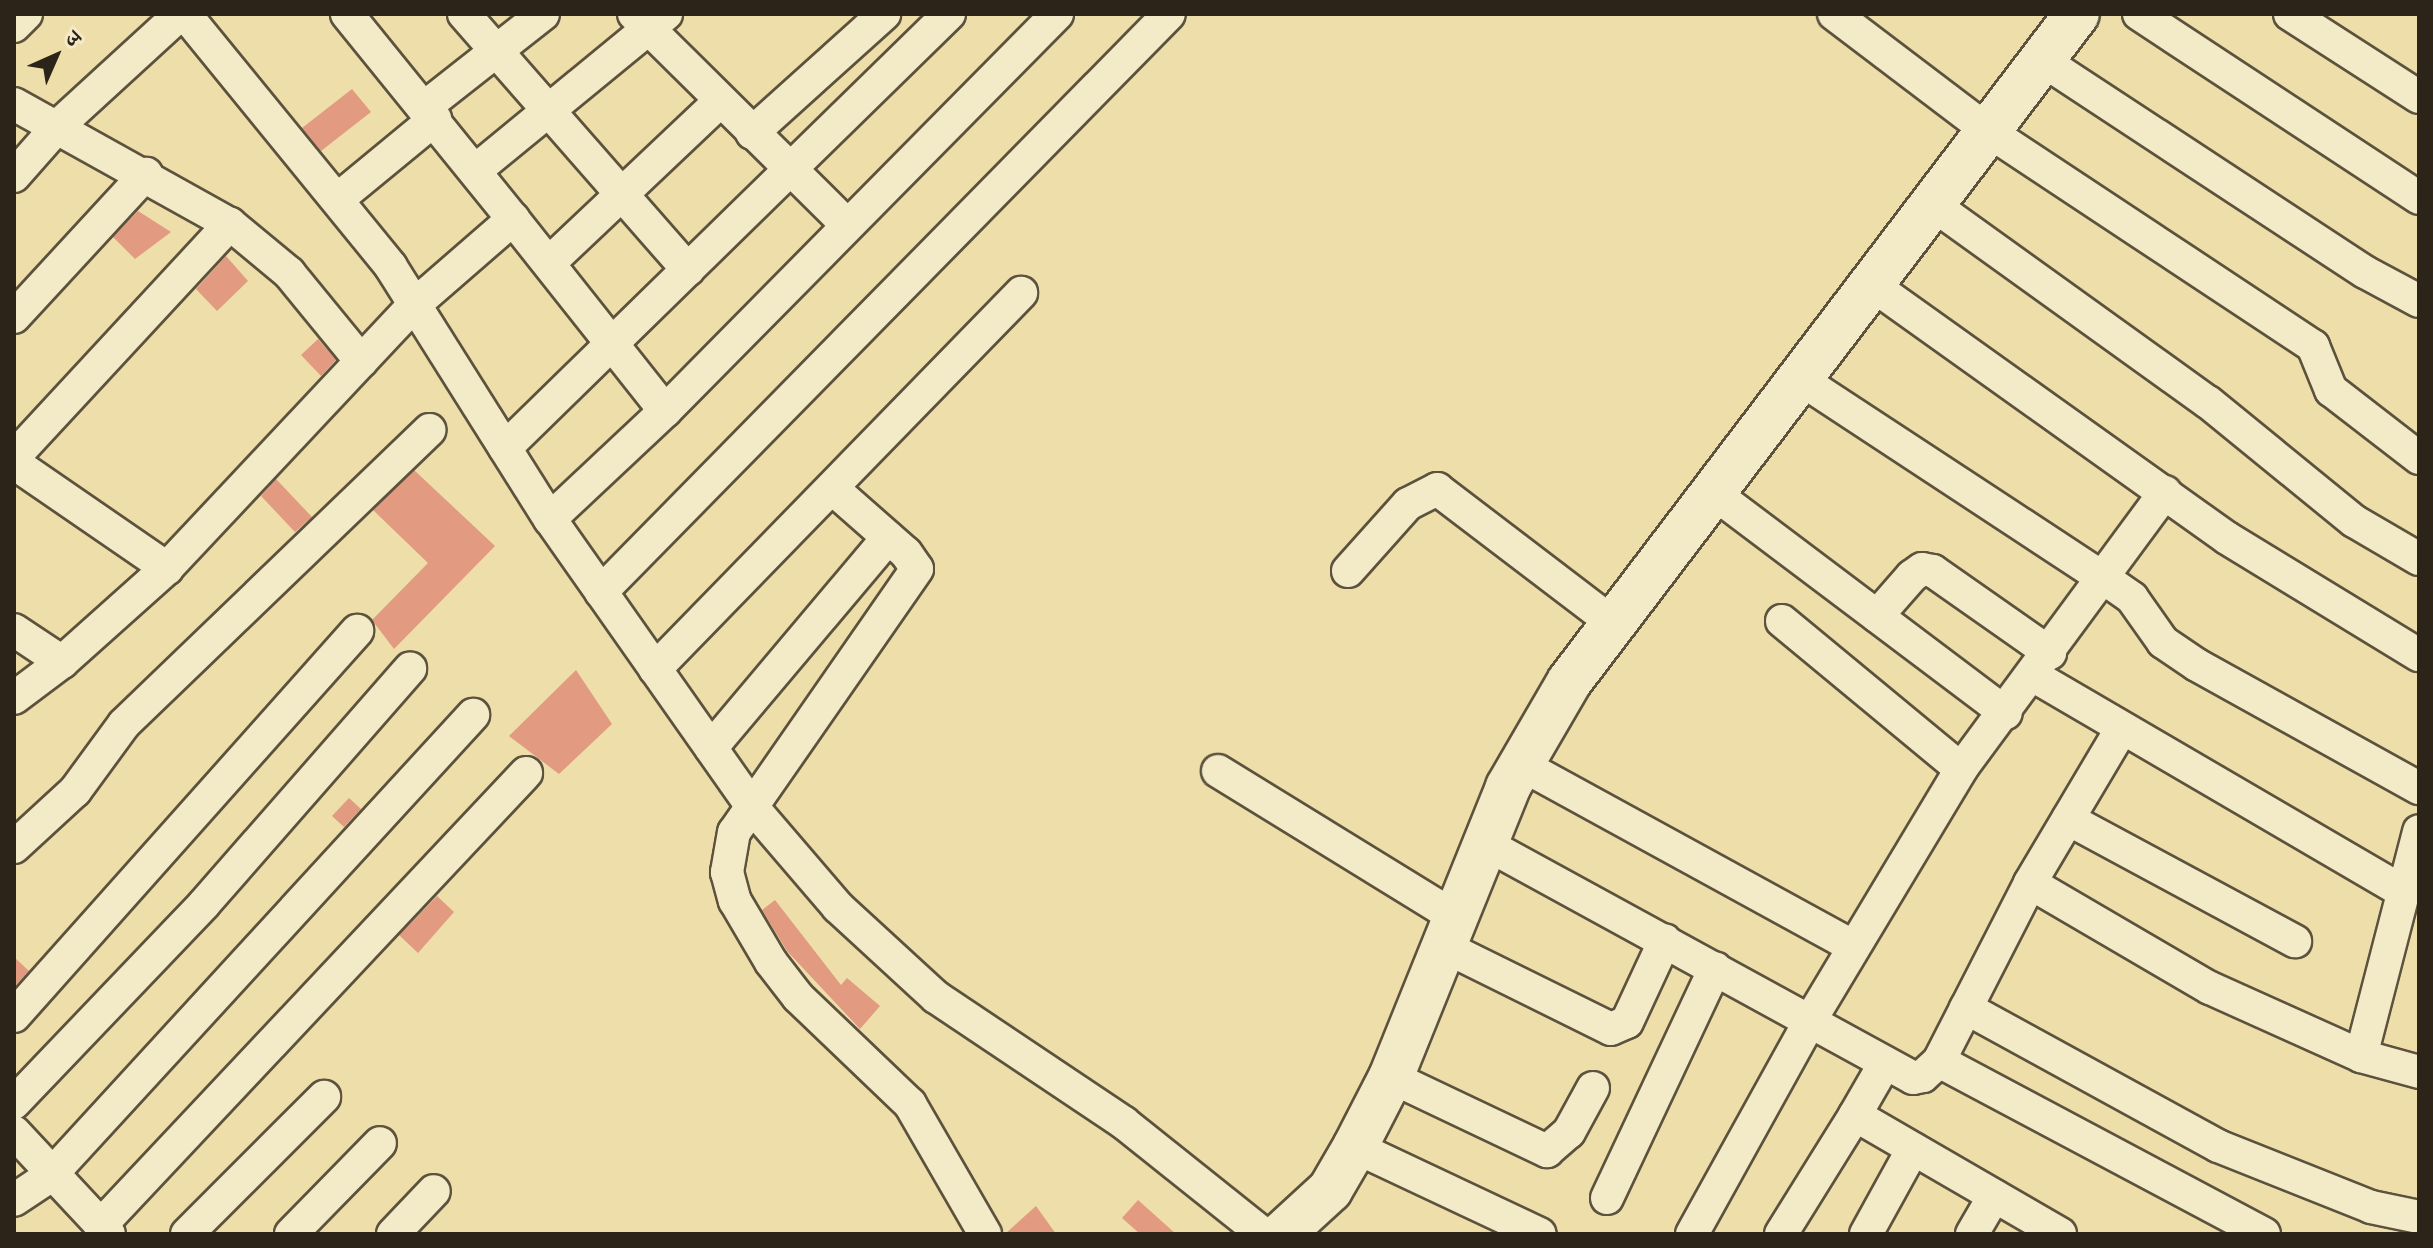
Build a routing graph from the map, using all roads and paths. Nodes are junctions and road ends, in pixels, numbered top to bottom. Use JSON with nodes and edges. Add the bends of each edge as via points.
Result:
{"nodes":[{"id":1,"x":26,"y":14,"type":"edge"},
{"id":2,"x":183,"y":14,"type":"edge"},
{"id":3,"x":347,"y":14,"type":"edge"},
{"id":4,"x":464,"y":14,"type":"edge"},
{"id":5,"x":543,"y":14,"type":"edge"},
{"id":6,"x":884,"y":14,"type":"edge"},
{"id":7,"x":949,"y":14,"type":"edge"},
{"id":8,"x":1057,"y":14,"type":"edge"},
{"id":9,"x":1169,"y":14,"type":"edge"},
{"id":10,"x":1834,"y":14,"type":"edge"},
{"id":11,"x":2077,"y":14,"type":"edge"},
{"id":12,"x":2139,"y":14,"type":"edge"},
{"id":13,"x":2290,"y":14,"type":"edge"},
{"id":14,"x":649,"y":19,"type":"edge"},
{"id":15,"x":14,"y":26,"type":"edge"},
{"id":16,"x":497,"y":50,"type":"junction"},
{"id":17,"x":2042,"y":60,"type":"junction"},
{"id":18,"x":2419,"y":97,"type":"edge"},
{"id":19,"x":719,"y":102,"type":"junction"},
{"id":20,"x":14,"y":104,"type":"edge"},
{"id":21,"x":549,"y":109,"type":"junction"},
{"id":22,"x":430,"y":113,"type":"junction"},
{"id":23,"x":59,"y":125,"type":"junction"},
{"id":24,"x":1988,"y":131,"type":"junction"},
{"id":25,"x":752,"y":133,"type":"junction"},
{"id":26,"x":788,"y":168,"type":"junction"},
{"id":27,"x":476,"y":170,"type":"junction"},
{"id":28,"x":146,"y":174,"type":"junction"},
{"id":29,"x":14,"y":176,"type":"edge"},
{"id":30,"x":623,"y":193,"type":"junction"},
{"id":31,"x":2419,"y":198,"type":"edge"},
{"id":32,"x":338,"y":199,"type":"junction"},
{"id":33,"x":1932,"y":204,"type":"junction"},
{"id":34,"x":513,"y":219,"type":"junction"},
{"id":35,"x":230,"y":224,"type":"junction"},
{"id":36,"x":847,"y":225,"type":"junction"},
{"id":37,"x":549,"y":263,"type":"junction"},
{"id":38,"x":688,"y":270,"type":"junction"},
{"id":39,"x":1868,"y":282,"type":"junction"},
{"id":40,"x":1021,"y":293,"type":"dead end"},
{"id":41,"x":2419,"y":301,"type":"edge"},
{"id":42,"x":14,"y":317,"type":"edge"},
{"id":43,"x":385,"y":336,"type":"junction"},
{"id":44,"x":615,"y":346,"type":"junction"},
{"id":45,"x":1797,"y":377,"type":"junction"},
{"id":46,"x":665,"y":411,"type":"junction"},
{"id":47,"x":429,"y":430,"type":"dead end"},
{"id":48,"x":505,"y":448,"type":"junction"},
{"id":49,"x":14,"y":457,"type":"edge"},
{"id":50,"x":2419,"y":458,"type":"edge"},
{"id":51,"x":14,"y":463,"type":"edge"},
{"id":52,"x":832,"y":488,"type":"junction"},
{"id":53,"x":1711,"y":491,"type":"junction"},
{"id":54,"x":2165,"y":492,"type":"junction"},
{"id":55,"x":550,"y":519,"type":"junction"},
{"id":56,"x":888,"y":538,"type":"junction"},
{"id":57,"x":2419,"y":559,"type":"edge"},
{"id":58,"x":167,"y":568,"type":"junction"},
{"id":59,"x":1348,"y":571,"type":"dead end"},
{"id":60,"x":2105,"y":579,"type":"junction"},
{"id":61,"x":601,"y":592,"type":"junction"},
{"id":62,"x":1877,"y":616,"type":"junction"},
{"id":63,"x":1610,"y":621,"type":"junction"},
{"id":64,"x":1782,"y":621,"type":"dead end"},
{"id":65,"x":14,"y":630,"type":"edge"},
{"id":66,"x":357,"y":631,"type":"dead end"},
{"id":67,"x":2419,"y":655,"type":"edge"},
{"id":68,"x":62,"y":662,"type":"junction"},
{"id":69,"x":2042,"y":665,"type":"junction"},
{"id":70,"x":410,"y":669,"type":"dead end"},
{"id":71,"x":655,"y":669,"type":"junction"},
{"id":72,"x":14,"y":698,"type":"edge"},
{"id":73,"x":2006,"y":713,"type":"junction"},
{"id":74,"x":473,"y":715,"type":"dead end"},
{"id":75,"x":2122,"y":728,"type":"junction"},
{"id":76,"x":711,"y":748,"type":"junction"},
{"id":77,"x":1520,"y":764,"type":"junction"},
{"id":78,"x":1961,"y":769,"type":"junction"},
{"id":79,"x":1218,"y":771,"type":"dead end"},
{"id":80,"x":526,"y":773,"type":"dead end"},
{"id":81,"x":2419,"y":788,"type":"edge"},
{"id":82,"x":2068,"y":819,"type":"junction"},
{"id":83,"x":744,"y":820,"type":"junction"},
{"id":84,"x":2419,"y":831,"type":"edge"},
{"id":85,"x":1486,"y":844,"type":"junction"},
{"id":86,"x":14,"y":847,"type":"edge"},
{"id":87,"x":2030,"y":883,"type":"junction"},
{"id":88,"x":2403,"y":892,"type":"junction"},
{"id":89,"x":1448,"y":931,"type":"junction"},
{"id":90,"x":1665,"y":940,"type":"junction"},
{"id":91,"x":2295,"y":941,"type":"dead end"},
{"id":92,"x":1853,"y":946,"type":"junction"},
{"id":93,"x":1715,"y":968,"type":"junction"},
{"id":94,"x":1966,"y":1008,"type":"junction"},
{"id":95,"x":14,"y":1016,"type":"edge"},
{"id":96,"x":1811,"y":1019,"type":"junction"},
{"id":97,"x":2361,"y":1056,"type":"junction"},
{"id":98,"x":1939,"y":1061,"type":"junction"},
{"id":99,"x":1885,"y":1063,"type":"junction"},
{"id":100,"x":2419,"y":1072,"type":"edge"},
{"id":101,"x":1391,"y":1077,"type":"junction"},
{"id":102,"x":1593,"y":1088,"type":"dead end"},
{"id":103,"x":324,"y":1097,"type":"dead end"},
{"id":104,"x":14,"y":1103,"type":"edge"},
{"id":105,"x":1855,"y":1115,"type":"junction"},
{"id":106,"x":14,"y":1132,"type":"edge"},
{"id":107,"x":380,"y":1143,"type":"dead end"},
{"id":108,"x":1355,"y":1147,"type":"junction"},
{"id":109,"x":1913,"y":1149,"type":"junction"},
{"id":110,"x":50,"y":1176,"type":"junction"},
{"id":111,"x":434,"y":1191,"type":"dead end"},
{"id":112,"x":1994,"y":1196,"type":"junction"},
{"id":113,"x":1607,"y":1198,"type":"dead end"},
{"id":114,"x":14,"y":1200,"type":"edge"},
{"id":115,"x":2419,"y":1217,"type":"edge"},
{"id":116,"x":104,"y":1230,"type":"edge"},
{"id":117,"x":187,"y":1234,"type":"edge"},
{"id":118,"x":291,"y":1234,"type":"edge"},
{"id":119,"x":393,"y":1234,"type":"edge"},
{"id":120,"x":985,"y":1234,"type":"edge"},
{"id":121,"x":1263,"y":1234,"type":"edge"},
{"id":122,"x":1282,"y":1234,"type":"edge"},
{"id":123,"x":1540,"y":1234,"type":"edge"},
{"id":124,"x":1692,"y":1234,"type":"edge"},
{"id":125,"x":1781,"y":1234,"type":"edge"},
{"id":126,"x":1866,"y":1234,"type":"edge"},
{"id":127,"x":1972,"y":1234,"type":"edge"},
{"id":128,"x":2060,"y":1234,"type":"edge"},
{"id":129,"x":2264,"y":1234,"type":"edge"}],
"edges":[{"from":1,"to":15,"type":"street"},
{"from":2,"to":23,"type":"street"},
{"from":2,"to":32,"type":"street"},
{"from":3,"to":22,"type":"street"},
{"from":4,"to":16,"type":"street"},
{"from":5,"to":16,"type":"street"},
{"from":6,"to":25,"type":"street"},
{"from":7,"to":26,"type":"street"},
{"from":8,"to":36,"type":"street"},
{"from":9,"to":61,"type":"street"},
{"from":10,"to":24,"type":"street"},
{"from":11,"to":17,"type":"street"},
{"from":12,"to":31,"type":"street"},
{"from":13,"to":18,"type":"street"},
{"from":14,"to":19,"type":"street"},
{"from":14,"to":21,"type":"street"},
{"from":16,"to":21,"type":"street"},
{"from":16,"to":22,"type":"street"},
{"from":17,"to":24,"type":"street"},
{"from":17,"to":41,"type":"street"},
{"from":19,"to":25,"type":"street"},
{"from":19,"to":30,"type":"street"},
{"from":20,"to":23,"type":"street"},
{"from":21,"to":27,"type":"street"},
{"from":21,"to":30,"type":"street"},
{"from":22,"to":27,"type":"street"},
{"from":22,"to":32,"type":"street"},
{"from":23,"to":28,"type":"street"},
{"from":23,"to":29,"type":"street"},
{"from":24,"to":33,"type":"street"},
{"from":24,"to":50,"type":"street","via":[[2313,346],[2331,390]]},
{"from":25,"to":26,"type":"street"},
{"from":26,"to":36,"type":"street"},
{"from":26,"to":38,"type":"street"},
{"from":27,"to":34,"type":"street"},
{"from":28,"to":35,"type":"street"},
{"from":28,"to":42,"type":"street"},
{"from":30,"to":37,"type":"street"},
{"from":30,"to":38,"type":"street"},
{"from":32,"to":43,"type":"street","via":[[391,267]]},
{"from":33,"to":39,"type":"street"},
{"from":33,"to":57,"type":"street","via":[[2208,402],[2343,513]]},
{"from":34,"to":37,"type":"street"},
{"from":34,"to":43,"type":"street"},
{"from":35,"to":43,"type":"street","via":[[289,273]]},
{"from":35,"to":49,"type":"street"},
{"from":36,"to":46,"type":"street"},
{"from":37,"to":44,"type":"street"},
{"from":38,"to":44,"type":"street"},
{"from":39,"to":45,"type":"street"},
{"from":39,"to":54,"type":"street"},
{"from":40,"to":52,"type":"street"},
{"from":43,"to":48,"type":"street"},
{"from":43,"to":58,"type":"street"},
{"from":44,"to":46,"type":"street"},
{"from":44,"to":48,"type":"street"},
{"from":45,"to":53,"type":"street"},
{"from":45,"to":60,"type":"street"},
{"from":46,"to":55,"type":"street"},
{"from":47,"to":86,"type":"street","via":[[144,704],[75,791]]},
{"from":48,"to":55,"type":"street"},
{"from":51,"to":58,"type":"street"},
{"from":52,"to":56,"type":"street"},
{"from":52,"to":71,"type":"street"},
{"from":53,"to":62,"type":"street"},
{"from":53,"to":63,"type":"street"},
{"from":54,"to":60,"type":"street"},
{"from":54,"to":67,"type":"street","via":[[2312,593]]},
{"from":55,"to":61,"type":"street"},
{"from":56,"to":76,"type":"street"},
{"from":56,"to":83,"type":"street","via":[[913,560],[914,578]]},
{"from":58,"to":68,"type":"street"},
{"from":59,"to":63,"type":"street","via":[[1408,504],[1437,489]]},
{"from":60,"to":69,"type":"street"},
{"from":60,"to":81,"type":"street","via":[[2132,598],[2163,642],[2197,665]]},
{"from":61,"to":71,"type":"street"},
{"from":62,"to":69,"type":"street","via":[[1912,576],[1922,569],[1933,571]]},
{"from":62,"to":73,"type":"street"},
{"from":63,"to":77,"type":"street"},
{"from":64,"to":78,"type":"street"},
{"from":65,"to":68,"type":"street"},
{"from":66,"to":95,"type":"street"},
{"from":68,"to":72,"type":"street"},
{"from":69,"to":73,"type":"street"},
{"from":69,"to":75,"type":"street"},
{"from":70,"to":104,"type":"street","via":[[204,904]]},
{"from":71,"to":76,"type":"street"},
{"from":73,"to":78,"type":"street"},
{"from":74,"to":110,"type":"street"},
{"from":75,"to":82,"type":"street"},
{"from":75,"to":88,"type":"street"},
{"from":76,"to":83,"type":"street"},
{"from":77,"to":85,"type":"street"},
{"from":77,"to":92,"type":"street"},
{"from":78,"to":92,"type":"street"},
{"from":79,"to":89,"type":"street"},
{"from":80,"to":116,"type":"street"},
{"from":82,"to":87,"type":"street"},
{"from":82,"to":91,"type":"street"},
{"from":83,"to":120,"type":"street","via":[[727,872],[735,901],[798,997],[910,1104]]},
{"from":83,"to":121,"type":"street","via":[[936,997],[1124,1123]]},
{"from":84,"to":88,"type":"street"},
{"from":85,"to":89,"type":"street"},
{"from":85,"to":90,"type":"street"},
{"from":87,"to":94,"type":"street"},
{"from":87,"to":97,"type":"street","via":[[2210,988]]},
{"from":88,"to":97,"type":"street"},
{"from":89,"to":90,"type":"street","via":[[1619,1029]]},
{"from":89,"to":101,"type":"street"},
{"from":90,"to":93,"type":"street"},
{"from":92,"to":96,"type":"street"},
{"from":93,"to":96,"type":"street"},
{"from":93,"to":113,"type":"street"},
{"from":94,"to":98,"type":"street"},
{"from":94,"to":115,"type":"street","via":[[2218,1146],[2371,1207]]},
{"from":96,"to":99,"type":"street"},
{"from":96,"to":124,"type":"street"},
{"from":97,"to":100,"type":"street"},
{"from":98,"to":99,"type":"street","via":[[1913,1078]]},
{"from":98,"to":129,"type":"street"},
{"from":99,"to":105,"type":"street"},
{"from":101,"to":102,"type":"street","via":[[1547,1151],[1569,1132]]},
{"from":101,"to":108,"type":"street"},
{"from":103,"to":117,"type":"street"},
{"from":105,"to":109,"type":"street"},
{"from":105,"to":125,"type":"street"},
{"from":106,"to":110,"type":"street"},
{"from":107,"to":118,"type":"street"},
{"from":108,"to":122,"type":"street","via":[[1330,1190]]},
{"from":108,"to":123,"type":"street"},
{"from":109,"to":112,"type":"street"},
{"from":109,"to":126,"type":"street"},
{"from":110,"to":114,"type":"street"},
{"from":110,"to":116,"type":"street"},
{"from":111,"to":119,"type":"street"},
{"from":112,"to":127,"type":"street"},
{"from":112,"to":128,"type":"street"}]}
